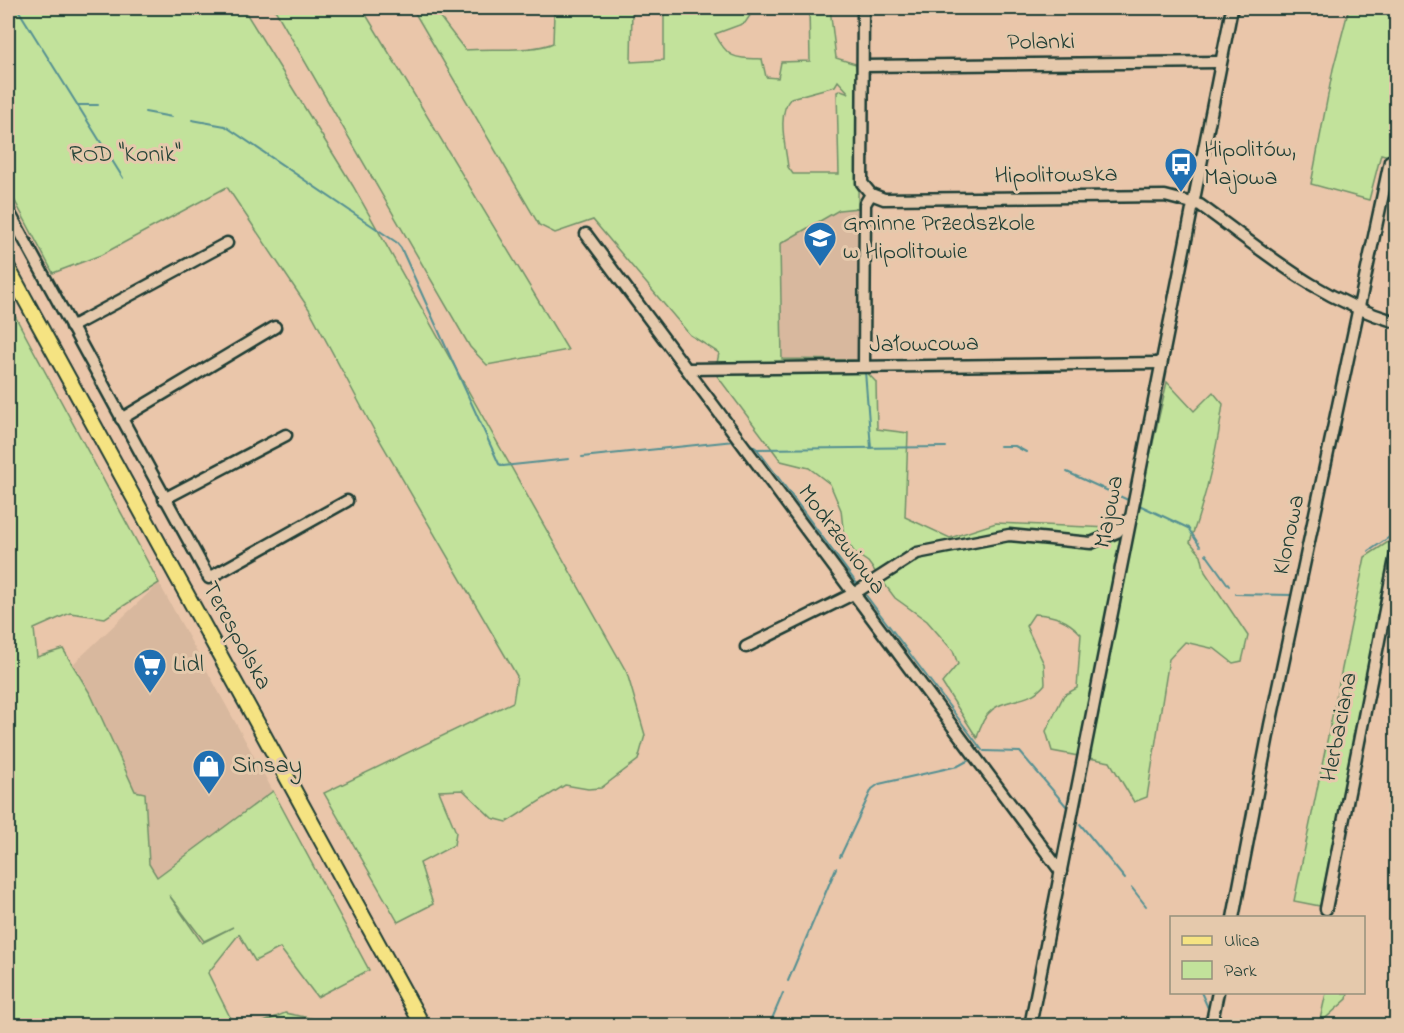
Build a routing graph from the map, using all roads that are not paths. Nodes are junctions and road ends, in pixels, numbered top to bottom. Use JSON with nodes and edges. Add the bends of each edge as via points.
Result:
{"nodes":[{"id":1,"x":863,"y":8,"type":"edge"},
{"id":2,"x":1232,"y":8,"type":"edge"},
{"id":3,"x":1220,"y":62,"type":"junction"},
{"id":4,"x":863,"y":66,"type":"junction"},
{"id":5,"x":1390,"y":161,"type":"dead end"},
{"id":6,"x":871,"y":194,"type":"junction"},
{"id":7,"x":1192,"y":201,"type":"junction"},
{"id":8,"x":8,"y":210,"type":"edge"},
{"id":9,"x":586,"y":234,"type":"dead end"},
{"id":10,"x":227,"y":243,"type":"dead end"},
{"id":11,"x":8,"y":268,"type":"edge"},
{"id":12,"x":1359,"y":311,"type":"junction"},
{"id":13,"x":1396,"y":322,"type":"edge"},
{"id":14,"x":71,"y":327,"type":"junction"},
{"id":15,"x":275,"y":327,"type":"dead end"},
{"id":16,"x":1160,"y":363,"type":"junction"},
{"id":17,"x":864,"y":366,"type":"junction"},
{"id":18,"x":687,"y":369,"type":"junction"},
{"id":19,"x":121,"y":419,"type":"junction"},
{"id":20,"x":286,"y":435,"type":"dead end"},
{"id":21,"x":164,"y":498,"type":"junction"},
{"id":22,"x":347,"y":501,"type":"dead end"},
{"id":23,"x":1131,"y":516,"type":"junction"},
{"id":24,"x":1396,"y":554,"type":"edge"},
{"id":25,"x":855,"y":593,"type":"junction"},
{"id":26,"x":746,"y":647,"type":"dead end"},
{"id":27,"x":1061,"y":872,"type":"junction"},
{"id":28,"x":1326,"y":909,"type":"dead end"},
{"id":29,"x":1233,"y":916,"type":"edge"},
{"id":30,"x":1218,"y":994,"type":"edge"},
{"id":31,"x":423,"y":1026,"type":"edge"},
{"id":32,"x":1030,"y":1026,"type":"edge"},
{"id":33,"x":1211,"y":1026,"type":"edge"}],
"edges":[{"from":1,"to":4,"type":"street"},
{"from":2,"to":3,"type":"street","name":"Majowa"},
{"from":3,"to":4,"type":"street","name":"Polanki"},
{"from":3,"to":7,"type":"street","name":"Majowa"},
{"from":4,"to":6,"type":"street","via":[[862,183]]},
{"from":5,"to":12,"type":"street","name":"Klonowa"},
{"from":6,"to":7,"type":"street","name":"Hipolitowska","via":[[884,199],[1165,196]]},
{"from":6,"to":17,"type":"street","via":[[865,204]]},
{"from":7,"to":12,"type":"street","name":"Hipolitowska","via":[[1314,288]]},
{"from":7,"to":16,"type":"street","name":"Majowa"},
{"from":8,"to":14,"type":"street"},
{"from":9,"to":18,"type":"street","name":"Modrzewiowa"},
{"from":10,"to":14,"type":"street"},
{"from":11,"to":31,"type":"main road","name":"Terespolska"},
{"from":12,"to":13,"type":"street","name":"Hipolitowska"},
{"from":12,"to":29,"type":"street","name":"Klonowa"},
{"from":14,"to":19,"type":"street"},
{"from":15,"to":19,"type":"street"},
{"from":16,"to":17,"type":"street","name":"Jałowcowa"},
{"from":16,"to":23,"type":"street","name":"Majowa"},
{"from":17,"to":18,"type":"street","name":"Jałowcowa"},
{"from":18,"to":25,"type":"street","name":"Modrzewiowa"},
{"from":19,"to":21,"type":"street"},
{"from":20,"to":21,"type":"street"},
{"from":21,"to":22,"type":"street","via":[[209,578]]},
{"from":23,"to":25,"type":"street","via":[[1117,531],[1091,543],[1009,535],[917,553]]},
{"from":23,"to":27,"type":"street","name":"Majowa"},
{"from":24,"to":28,"type":"street","name":"Herbaciana"},
{"from":25,"to":26,"type":"street"},
{"from":25,"to":27,"type":"street","name":"Modrzewiowa"},
{"from":27,"to":32,"type":"street","name":"Majowa"},
{"from":30,"to":33,"type":"street"}]}
